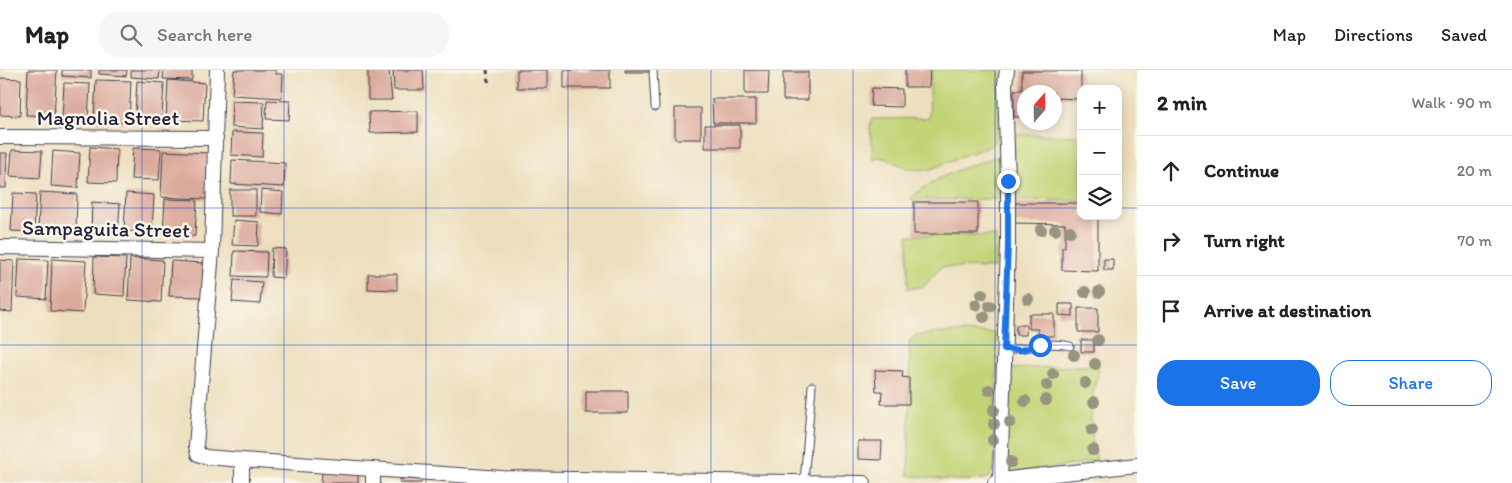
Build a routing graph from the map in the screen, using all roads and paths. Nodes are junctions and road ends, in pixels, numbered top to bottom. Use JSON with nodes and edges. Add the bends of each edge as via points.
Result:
{"nodes":[{"id":1,"x":217,"y":70,"type":"edge"},
{"id":2,"x":487,"y":70,"type":"edge"},
{"id":3,"x":653,"y":70,"type":"edge"},
{"id":4,"x":1007,"y":70,"type":"edge"},
{"id":5,"x":489,"y":86,"type":"dead end"},
{"id":6,"x":655,"y":107,"type":"dead end"},
{"id":7,"x":0,"y":137,"type":"edge"},
{"id":8,"x":216,"y":138,"type":"junction"},
{"id":9,"x":0,"y":247,"type":"edge"},
{"id":10,"x":212,"y":251,"type":"junction"},
{"id":11,"x":1070,"y":346,"type":"dead end"},
{"id":12,"x":1004,"y":349,"type":"junction"},
{"id":13,"x":812,"y":386,"type":"dead end"},
{"id":14,"x":242,"y":460,"type":"junction"},
{"id":15,"x":1137,"y":465,"type":"edge"},
{"id":16,"x":373,"y":476,"type":"edge"},
{"id":17,"x":502,"y":481,"type":"edge"},
{"id":18,"x":622,"y":481,"type":"edge"},
{"id":19,"x":804,"y":482,"type":"junction"},
{"id":20,"x":998,"y":482,"type":"edge"},
{"id":21,"x":242,"y":483,"type":"edge"},
{"id":22,"x":849,"y":483,"type":"edge"},
{"id":23,"x":864,"y":483,"type":"edge"}],
"edges":[{"from":1,"to":8,"type":"street"},
{"from":2,"to":5,"type":"path"},
{"from":3,"to":6,"type":"lane"},
{"from":4,"to":12,"type":"street","via":[[1008,246]]},
{"from":7,"to":8,"type":"street","name":"Magnolia Street"},
{"from":8,"to":10,"type":"street"},
{"from":9,"to":10,"type":"street","name":"Sampaguita Street"},
{"from":10,"to":14,"type":"street","via":[[196,446],[198,454],[206,457]]},
{"from":11,"to":12,"type":"lane","via":[[1055,344],[1021,350]]},
{"from":12,"to":20,"type":"street"},
{"from":13,"to":19,"type":"lane"},
{"from":14,"to":16,"type":"street"},
{"from":14,"to":21,"type":"street"},
{"from":15,"to":20,"type":"street"},
{"from":16,"to":17,"type":"street"},
{"from":17,"to":18,"type":"street"},
{"from":18,"to":19,"type":"street"},
{"from":19,"to":22,"type":"street"},
{"from":22,"to":23,"type":"street"}]}
